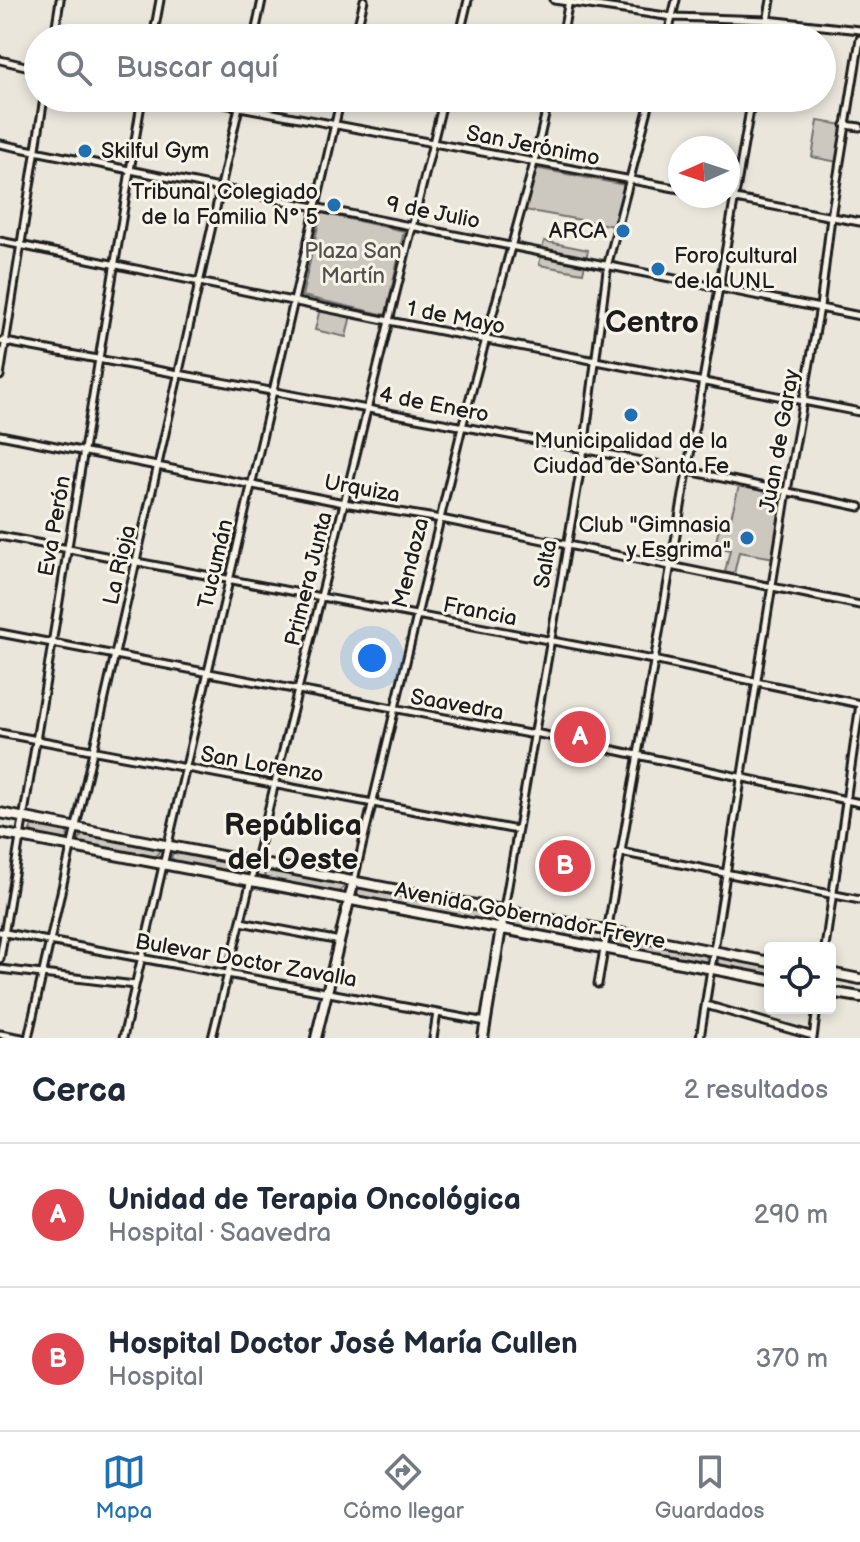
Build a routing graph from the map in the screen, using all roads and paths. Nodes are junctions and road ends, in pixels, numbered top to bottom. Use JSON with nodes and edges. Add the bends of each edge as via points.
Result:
{"nodes":[{"id":1,"x":60,"y":0,"type":"edge"},
{"id":2,"x":160,"y":0,"type":"edge"},
{"id":3,"x":262,"y":0,"type":"edge"},
{"id":4,"x":364,"y":0,"type":"edge"},
{"id":5,"x":468,"y":0,"type":"edge"},
{"id":6,"x":554,"y":0,"type":"edge"},
{"id":7,"x":676,"y":0,"type":"edge"},
{"id":8,"x":771,"y":0,"type":"edge"},
{"id":9,"x":569,"y":1,"type":"edge"},
{"id":10,"x":673,"y":17,"type":"junction"},
{"id":11,"x":767,"y":20,"type":"junction"},
{"id":12,"x":56,"y":24,"type":"edge"},
{"id":13,"x":156,"y":24,"type":"edge"},
{"id":14,"x":257,"y":24,"type":"edge"},
{"id":15,"x":358,"y":24,"type":"edge"},
{"id":16,"x":462,"y":24,"type":"edge"},
{"id":17,"x":565,"y":24,"type":"edge"},
{"id":18,"x":671,"y":24,"type":"edge"},
{"id":19,"x":766,"y":24,"type":"edge"},
{"id":20,"x":804,"y":24,"type":"edge"},
{"id":21,"x":836,"y":27,"type":"edge"},
{"id":22,"x":860,"y":30,"type":"edge"},
{"id":23,"x":860,"y":39,"type":"edge"},
{"id":24,"x":0,"y":60,"type":"edge"},
{"id":25,"x":24,"y":66,"type":"edge"},
{"id":26,"x":42,"y":112,"type":"edge"},
{"id":27,"x":140,"y":112,"type":"edge"},
{"id":28,"x":238,"y":112,"type":"edge"},
{"id":29,"x":264,"y":112,"type":"edge"},
{"id":30,"x":338,"y":112,"type":"edge"},
{"id":31,"x":440,"y":112,"type":"edge"},
{"id":32,"x":546,"y":112,"type":"edge"},
{"id":33,"x":647,"y":112,"type":"edge"},
{"id":34,"x":750,"y":112,"type":"edge"},
{"id":35,"x":845,"y":125,"type":"junction"},
{"id":36,"x":335,"y":126,"type":"junction"},
{"id":37,"x":860,"y":127,"type":"edge"},
{"id":38,"x":432,"y":143,"type":"junction"},
{"id":39,"x":0,"y":144,"type":"edge"},
{"id":40,"x":36,"y":150,"type":"junction"},
{"id":41,"x":534,"y":163,"type":"junction"},
{"id":42,"x":740,"y":165,"type":"edge"},
{"id":43,"x":131,"y":169,"type":"junction"},
{"id":44,"x":629,"y":181,"type":"junction"},
{"id":45,"x":668,"y":187,"type":"edge"},
{"id":46,"x":221,"y":188,"type":"junction"},
{"id":47,"x":740,"y":200,"type":"edge"},
{"id":48,"x":316,"y":206,"type":"junction"},
{"id":49,"x":733,"y":208,"type":"edge"},
{"id":50,"x":831,"y":217,"type":"junction"},
{"id":51,"x":860,"y":222,"type":"edge"},
{"id":52,"x":413,"y":225,"type":"junction"},
{"id":53,"x":0,"y":241,"type":"edge"},
{"id":54,"x":21,"y":245,"type":"junction"},
{"id":55,"x":511,"y":245,"type":"junction"},
{"id":56,"x":608,"y":263,"type":"junction"},
{"id":57,"x":116,"y":265,"type":"junction"},
{"id":58,"x":200,"y":282,"type":"junction"},
{"id":59,"x":720,"y":287,"type":"junction"},
{"id":60,"x":294,"y":301,"type":"junction"},
{"id":61,"x":820,"y":307,"type":"junction"},
{"id":62,"x":860,"y":316,"type":"edge"},
{"id":63,"x":389,"y":321,"type":"junction"},
{"id":64,"x":485,"y":340,"type":"junction"},
{"id":65,"x":3,"y":341,"type":"edge"},
{"id":66,"x":100,"y":358,"type":"junction"},
{"id":67,"x":595,"y":361,"type":"junction"},
{"id":68,"x":179,"y":373,"type":"junction"},
{"id":69,"x":0,"y":376,"type":"edge"},
{"id":70,"x":704,"y":382,"type":"junction"},
{"id":71,"x":272,"y":391,"type":"junction"},
{"id":72,"x":803,"y":400,"type":"junction"},
{"id":73,"x":368,"y":408,"type":"junction"},
{"id":74,"x":860,"y":412,"type":"edge"},
{"id":75,"x":462,"y":427,"type":"junction"},
{"id":76,"x":0,"y":435,"type":"edge"},
{"id":77,"x":584,"y":449,"type":"junction"},
{"id":78,"x":84,"y":452,"type":"junction"},
{"id":79,"x":159,"y":466,"type":"junction"},
{"id":80,"x":687,"y":471,"type":"junction"},
{"id":81,"x":251,"y":484,"type":"junction"},
{"id":82,"x":787,"y":491,"type":"junction"},
{"id":83,"x":344,"y":503,"type":"junction"},
{"id":84,"x":860,"y":507,"type":"edge"},
{"id":85,"x":441,"y":519,"type":"junction"},
{"id":86,"x":0,"y":536,"type":"edge"},
{"id":87,"x":568,"y":545,"type":"junction"},
{"id":88,"x":67,"y":549,"type":"junction"},
{"id":89,"x":137,"y":562,"type":"junction"},
{"id":90,"x":670,"y":566,"type":"junction"},
{"id":91,"x":228,"y":581,"type":"junction"},
{"id":92,"x":773,"y":585,"type":"junction"},
{"id":93,"x":320,"y":599,"type":"junction"},
{"id":94,"x":860,"y":605,"type":"edge"},
{"id":95,"x":417,"y":616,"type":"junction"},
{"id":96,"x":0,"y":633,"type":"edge"},
{"id":97,"x":551,"y":641,"type":"junction"},
{"id":98,"x":52,"y":643,"type":"junction"},
{"id":99,"x":116,"y":656,"type":"junction"},
{"id":100,"x":653,"y":660,"type":"junction"},
{"id":101,"x":206,"y":673,"type":"junction"},
{"id":102,"x":758,"y":682,"type":"junction"},
{"id":103,"x":298,"y":690,"type":"junction"},
{"id":104,"x":860,"y":703,"type":"edge"},
{"id":105,"x":394,"y":710,"type":"junction"},
{"id":106,"x":0,"y":733,"type":"edge"},
{"id":107,"x":535,"y":733,"type":"junction"},
{"id":108,"x":36,"y":741,"type":"junction"},
{"id":109,"x":94,"y":751,"type":"junction"},
{"id":110,"x":637,"y":755,"type":"junction"},
{"id":111,"x":185,"y":767,"type":"junction"},
{"id":112,"x":742,"y":779,"type":"junction"},
{"id":113,"x":275,"y":784,"type":"junction"},
{"id":114,"x":847,"y":800,"type":"junction"},
{"id":115,"x":372,"y":802,"type":"junction"},
{"id":116,"x":860,"y":803,"type":"edge"},
{"id":117,"x":0,"y":813,"type":"edge"},
{"id":118,"x":25,"y":818,"type":"junction"},
{"id":119,"x":75,"y":828,"type":"junction"},
{"id":120,"x":517,"y":830,"type":"junction"},
{"id":121,"x":0,"y":833,"type":"edge"},
{"id":122,"x":21,"y":837,"type":"junction"},
{"id":123,"x":72,"y":846,"type":"junction"},
{"id":124,"x":167,"y":846,"type":"junction"},
{"id":125,"x":620,"y":852,"type":"junction"},
{"id":126,"x":256,"y":863,"type":"junction"},
{"id":127,"x":164,"y":864,"type":"junction"},
{"id":128,"x":727,"y":873,"type":"junction"},
{"id":129,"x":354,"y":880,"type":"junction"},
{"id":130,"x":252,"y":881,"type":"junction"},
{"id":131,"x":833,"y":895,"type":"junction"},
{"id":132,"x":350,"y":900,"type":"junction"},
{"id":133,"x":860,"y":900,"type":"edge"},
{"id":134,"x":504,"y":910,"type":"junction"},
{"id":135,"x":241,"y":922,"type":"junction"},
{"id":136,"x":501,"y":929,"type":"junction"},
{"id":137,"x":606,"y":931,"type":"junction"},
{"id":138,"x":2,"y":932,"type":"edge"},
{"id":139,"x":50,"y":941,"type":"junction"},
{"id":140,"x":340,"y":941,"type":"junction"},
{"id":141,"x":826,"y":942,"type":"edge"},
{"id":142,"x":604,"y":949,"type":"junction"},
{"id":143,"x":714,"y":952,"type":"junction"},
{"id":144,"x":141,"y":958,"type":"junction"},
{"id":145,"x":0,"y":959,"type":"edge"},
{"id":146,"x":764,"y":961,"type":"edge"},
{"id":147,"x":0,"y":969,"type":"edge"},
{"id":148,"x":711,"y":969,"type":"junction"},
{"id":149,"x":42,"y":973,"type":"junction"},
{"id":150,"x":228,"y":974,"type":"junction"},
{"id":151,"x":836,"y":974,"type":"edge"},
{"id":152,"x":764,"y":979,"type":"edge"},
{"id":153,"x":860,"y":979,"type":"edge"},
{"id":154,"x":598,"y":984,"type":"dead end"},
{"id":155,"x":135,"y":985,"type":"junction"},
{"id":156,"x":327,"y":992,"type":"junction"},
{"id":157,"x":836,"y":993,"type":"edge"},
{"id":158,"x":860,"y":997,"type":"edge"},
{"id":159,"x":706,"y":1005,"type":"junction"},
{"id":160,"x":437,"y":1013,"type":"junction"},
{"id":161,"x":816,"y":1014,"type":"edge"},
{"id":162,"x":486,"y":1022,"type":"junction"},
{"id":163,"x":0,"y":1034,"type":"edge"},
{"id":164,"x":813,"y":1037,"type":"edge"},
{"id":165,"x":25,"y":1038,"type":"edge"},
{"id":166,"x":123,"y":1038,"type":"edge"},
{"id":167,"x":212,"y":1038,"type":"edge"},
{"id":168,"x":316,"y":1038,"type":"edge"},
{"id":169,"x":433,"y":1038,"type":"edge"},
{"id":170,"x":483,"y":1038,"type":"edge"},
{"id":171,"x":700,"y":1038,"type":"edge"}],
"edges":[{"from":1,"to":12,"type":"street"},
{"from":2,"to":13,"type":"street"},
{"from":3,"to":14,"type":"street"},
{"from":4,"to":15,"type":"street"},
{"from":5,"to":16,"type":"street"},
{"from":6,"to":9,"type":"street"},
{"from":7,"to":10,"type":"street"},
{"from":8,"to":11,"type":"street"},
{"from":9,"to":10,"type":"street"},
{"from":9,"to":17,"type":"street"},
{"from":10,"to":11,"type":"street"},
{"from":10,"to":18,"type":"street"},
{"from":11,"to":19,"type":"street"},
{"from":11,"to":20,"type":"street"},
{"from":21,"to":22,"type":"street"},
{"from":23,"to":35,"type":"street","name":"Juan de Garay"},
{"from":24,"to":25,"type":"street"},
{"from":26,"to":40,"type":"street"},
{"from":27,"to":43,"type":"street","name":"Eva Perón"},
{"from":28,"to":46,"type":"street","name":"La Rioja"},
{"from":29,"to":36,"type":"street","name":"San Jerónimo"},
{"from":30,"to":36,"type":"street","name":"Tucumán"},
{"from":31,"to":38,"type":"street","name":"Primera Junta"},
{"from":32,"to":41,"type":"street","name":"Mendoza"},
{"from":33,"to":44,"type":"street","name":"Salta"},
{"from":34,"to":42,"type":"street"},
{"from":35,"to":37,"type":"street"},
{"from":35,"to":50,"type":"street","name":"Juan de Garay"},
{"from":36,"to":38,"type":"street","name":"San Jerónimo"},
{"from":36,"to":48,"type":"street","name":"Tucumán"},
{"from":38,"to":41,"type":"street","name":"San Jerónimo"},
{"from":38,"to":52,"type":"street","name":"Primera Junta"},
{"from":39,"to":40,"type":"street","name":"9 de Julio"},
{"from":40,"to":43,"type":"street","name":"9 de Julio"},
{"from":40,"to":54,"type":"street"},
{"from":41,"to":44,"type":"street","name":"San Jerónimo"},
{"from":41,"to":55,"type":"street","name":"Mendoza"},
{"from":43,"to":46,"type":"street","name":"9 de Julio"},
{"from":43,"to":57,"type":"street","name":"Eva Perón"},
{"from":44,"to":45,"type":"street","name":"San Jerónimo"},
{"from":44,"to":56,"type":"street","name":"Salta"},
{"from":46,"to":48,"type":"street","name":"9 de Julio"},
{"from":46,"to":58,"type":"street","name":"La Rioja"},
{"from":47,"to":50,"type":"street"},
{"from":48,"to":52,"type":"street","name":"9 de Julio"},
{"from":48,"to":60,"type":"street","name":"Tucumán"},
{"from":49,"to":59,"type":"street"},
{"from":50,"to":51,"type":"street"},
{"from":50,"to":61,"type":"street","name":"Juan de Garay"},
{"from":52,"to":55,"type":"street","name":"9 de Julio"},
{"from":52,"to":63,"type":"street","name":"Primera Junta"},
{"from":53,"to":54,"type":"street","name":"1 de Mayo"},
{"from":54,"to":57,"type":"street","name":"1 de Mayo"},
{"from":54,"to":65,"type":"street"},
{"from":55,"to":56,"type":"street","name":"9 de Julio"},
{"from":55,"to":64,"type":"street","name":"Mendoza"},
{"from":56,"to":59,"type":"street","name":"9 de Julio"},
{"from":56,"to":67,"type":"street","name":"Salta"},
{"from":57,"to":58,"type":"street","name":"1 de Mayo"},
{"from":57,"to":66,"type":"street","name":"Eva Perón"},
{"from":58,"to":60,"type":"street","name":"1 de Mayo"},
{"from":58,"to":68,"type":"street","name":"La Rioja"},
{"from":59,"to":61,"type":"street","name":"9 de Julio"},
{"from":59,"to":70,"type":"street"},
{"from":60,"to":63,"type":"street","name":"1 de Mayo"},
{"from":60,"to":71,"type":"street","name":"Tucumán"},
{"from":61,"to":62,"type":"street","name":"9 de Julio"},
{"from":61,"to":72,"type":"street","name":"Juan de Garay"},
{"from":63,"to":64,"type":"street","name":"1 de Mayo"},
{"from":63,"to":73,"type":"street","name":"Primera Junta"},
{"from":64,"to":67,"type":"street","name":"1 de Mayo"},
{"from":64,"to":75,"type":"street","name":"Mendoza"},
{"from":65,"to":66,"type":"street","name":"4 de Enero"},
{"from":65,"to":69,"type":"street"},
{"from":66,"to":68,"type":"street","name":"4 de Enero"},
{"from":66,"to":78,"type":"street","name":"Eva Perón"},
{"from":67,"to":70,"type":"street","name":"1 de Mayo"},
{"from":67,"to":77,"type":"street","name":"Salta"},
{"from":68,"to":71,"type":"street","name":"4 de Enero"},
{"from":68,"to":79,"type":"street","name":"La Rioja"},
{"from":70,"to":72,"type":"street","name":"1 de Mayo"},
{"from":70,"to":80,"type":"street"},
{"from":71,"to":73,"type":"street","name":"4 de Enero"},
{"from":71,"to":81,"type":"street","name":"Tucumán"},
{"from":72,"to":74,"type":"street","name":"1 de Mayo"},
{"from":72,"to":82,"type":"street","name":"Juan de Garay"},
{"from":73,"to":75,"type":"street","name":"4 de Enero"},
{"from":73,"to":83,"type":"street","name":"Primera Junta"},
{"from":75,"to":77,"type":"street","name":"4 de Enero"},
{"from":75,"to":85,"type":"street","name":"Mendoza"},
{"from":76,"to":78,"type":"street","name":"Urquiza"},
{"from":77,"to":80,"type":"street","name":"4 de Enero"},
{"from":77,"to":87,"type":"street","name":"Salta"},
{"from":78,"to":79,"type":"street","name":"Urquiza"},
{"from":78,"to":88,"type":"street","name":"Eva Perón"},
{"from":79,"to":81,"type":"street","name":"Urquiza"},
{"from":79,"to":89,"type":"street","name":"La Rioja"},
{"from":80,"to":82,"type":"street","name":"4 de Enero"},
{"from":80,"to":90,"type":"street"},
{"from":81,"to":83,"type":"street","name":"Urquiza"},
{"from":81,"to":91,"type":"street","name":"Tucumán"},
{"from":82,"to":84,"type":"street","name":"4 de Enero"},
{"from":82,"to":92,"type":"street","name":"Juan de Garay"},
{"from":83,"to":85,"type":"street","name":"Urquiza"},
{"from":83,"to":93,"type":"street","name":"Primera Junta"},
{"from":85,"to":87,"type":"street","name":"Urquiza"},
{"from":85,"to":95,"type":"street","name":"Mendoza"},
{"from":86,"to":88,"type":"street","name":"Francia"},
{"from":87,"to":90,"type":"street","name":"Urquiza"},
{"from":87,"to":97,"type":"street","name":"Salta"},
{"from":88,"to":89,"type":"street","name":"Francia"},
{"from":88,"to":98,"type":"street","name":"Eva Perón"},
{"from":89,"to":91,"type":"street","name":"Francia"},
{"from":89,"to":99,"type":"street","name":"La Rioja"},
{"from":90,"to":92,"type":"street","name":"Urquiza"},
{"from":90,"to":100,"type":"street"},
{"from":91,"to":93,"type":"street","name":"Francia"},
{"from":91,"to":101,"type":"street","name":"Tucumán"},
{"from":92,"to":94,"type":"street","name":"Urquiza"},
{"from":92,"to":102,"type":"street","name":"Juan de Garay"},
{"from":93,"to":95,"type":"street","name":"Francia"},
{"from":93,"to":103,"type":"street","name":"Primera Junta"},
{"from":95,"to":97,"type":"street","name":"Francia"},
{"from":95,"to":105,"type":"street","name":"Mendoza"},
{"from":96,"to":98,"type":"street","name":"Saavedra"},
{"from":97,"to":100,"type":"street","name":"Francia"},
{"from":97,"to":107,"type":"street","name":"Salta"},
{"from":98,"to":99,"type":"street","name":"Saavedra"},
{"from":98,"to":108,"type":"street","name":"Eva Perón"},
{"from":99,"to":101,"type":"street","name":"Saavedra"},
{"from":99,"to":109,"type":"street","name":"La Rioja"},
{"from":100,"to":102,"type":"street","name":"Francia"},
{"from":100,"to":110,"type":"street"},
{"from":101,"to":103,"type":"street","name":"Saavedra"},
{"from":101,"to":111,"type":"street","name":"Tucumán"},
{"from":102,"to":104,"type":"street","name":"Francia"},
{"from":102,"to":112,"type":"street","name":"Juan de Garay"},
{"from":103,"to":105,"type":"street","name":"Saavedra"},
{"from":103,"to":113,"type":"street","name":"Primera Junta"},
{"from":104,"to":114,"type":"street"},
{"from":105,"to":107,"type":"street","name":"Saavedra"},
{"from":105,"to":115,"type":"street","name":"Mendoza"},
{"from":106,"to":108,"type":"street","name":"San Lorenzo"},
{"from":107,"to":110,"type":"street","name":"Saavedra"},
{"from":107,"to":120,"type":"street","name":"Salta"},
{"from":108,"to":109,"type":"street","name":"San Lorenzo"},
{"from":108,"to":118,"type":"street","name":"Eva Perón"},
{"from":109,"to":111,"type":"street","name":"San Lorenzo"},
{"from":109,"to":119,"type":"street","name":"La Rioja"},
{"from":110,"to":112,"type":"street","name":"Saavedra"},
{"from":110,"to":125,"type":"street"},
{"from":111,"to":113,"type":"street","name":"San Lorenzo"},
{"from":111,"to":124,"type":"street","name":"Tucumán"},
{"from":112,"to":114,"type":"street","name":"Saavedra"},
{"from":112,"to":128,"type":"street","name":"Juan de Garay"},
{"from":113,"to":115,"type":"street","name":"San Lorenzo"},
{"from":113,"to":126,"type":"street","name":"Primera Junta"},
{"from":114,"to":116,"type":"street","name":"Saavedra"},
{"from":114,"to":131,"type":"street"},
{"from":115,"to":120,"type":"street","name":"San Lorenzo"},
{"from":115,"to":129,"type":"street","name":"Mendoza"},
{"from":117,"to":118,"type":"main road","name":"Avenida Gobernador Freyre"},
{"from":118,"to":119,"type":"main road","name":"Avenida Gobernador Freyre"},
{"from":118,"to":122,"type":"street","name":"Eva Perón"},
{"from":119,"to":123,"type":"street","name":"La Rioja"},
{"from":119,"to":124,"type":"main road","name":"Avenida Gobernador Freyre"},
{"from":120,"to":134,"type":"street","name":"Salta"},
{"from":121,"to":122,"type":"main road","name":"Avenida Gobernador Freyre"},
{"from":122,"to":123,"type":"main road","name":"Avenida Gobernador Freyre"},
{"from":122,"to":138,"type":"street","name":"Eva Perón"},
{"from":123,"to":127,"type":"main road","name":"Avenida Gobernador Freyre"},
{"from":123,"to":139,"type":"street","name":"La Rioja"},
{"from":124,"to":126,"type":"main road","name":"Avenida Gobernador Freyre"},
{"from":124,"to":127,"type":"street","name":"Tucumán"},
{"from":125,"to":128,"type":"street"},
{"from":125,"to":137,"type":"street"},
{"from":126,"to":129,"type":"main road","name":"Avenida Gobernador Freyre"},
{"from":126,"to":130,"type":"street","name":"Primera Junta"},
{"from":127,"to":130,"type":"main road","name":"Avenida Gobernador Freyre"},
{"from":127,"to":144,"type":"street","name":"Tucumán"},
{"from":128,"to":131,"type":"street"},
{"from":128,"to":143,"type":"street","name":"Juan de Garay"},
{"from":129,"to":132,"type":"main road","name":"Mendoza"},
{"from":129,"to":134,"type":"main road","name":"Avenida Gobernador Freyre"},
{"from":130,"to":132,"type":"main road","name":"Avenida Gobernador Freyre"},
{"from":130,"to":135,"type":"street","name":"Primera Junta"},
{"from":131,"to":133,"type":"street"},
{"from":131,"to":141,"type":"street"},
{"from":132,"to":136,"type":"main road","name":"Avenida Gobernador Freyre"},
{"from":132,"to":140,"type":"main road","name":"Mendoza"},
{"from":134,"to":136,"type":"main road","name":"Salta"},
{"from":134,"to":137,"type":"main road","name":"Avenida Gobernador Freyre"},
{"from":135,"to":140,"type":"street"},
{"from":135,"to":150,"type":"street","name":"Primera Junta"},
{"from":136,"to":142,"type":"main road","name":"Avenida Gobernador Freyre"},
{"from":136,"to":162,"type":"main road","name":"Salta"},
{"from":137,"to":142,"type":"street"},
{"from":137,"to":143,"type":"main road","name":"Avenida Gobernador Freyre"},
{"from":138,"to":139,"type":"street","name":"Bulevar Doctor Zavalla"},
{"from":138,"to":145,"type":"street","name":"Eva Perón"},
{"from":139,"to":144,"type":"street","name":"Bulevar Doctor Zavalla"},
{"from":139,"to":149,"type":"street","name":"La Rioja"},
{"from":140,"to":156,"type":"main road","name":"Mendoza"},
{"from":142,"to":148,"type":"main road","name":"Avenida Gobernador Freyre"},
{"from":142,"to":154,"type":"street"},
{"from":143,"to":146,"type":"main road","name":"Avenida Gobernador Freyre"},
{"from":143,"to":148,"type":"street","name":"Juan de Garay"},
{"from":144,"to":150,"type":"street","name":"Bulevar Doctor Zavalla"},
{"from":144,"to":155,"type":"street","name":"Tucumán"},
{"from":147,"to":149,"type":"street"},
{"from":148,"to":152,"type":"main road","name":"Avenida Gobernador Freyre"},
{"from":148,"to":159,"type":"street","name":"Juan de Garay"},
{"from":149,"to":155,"type":"street"},
{"from":149,"to":165,"type":"street","name":"La Rioja"},
{"from":150,"to":156,"type":"street","name":"Bulevar Doctor Zavalla"},
{"from":150,"to":167,"type":"street","name":"Primera Junta"},
{"from":151,"to":153,"type":"main road"},
{"from":155,"to":166,"type":"street","name":"Tucumán"},
{"from":156,"to":160,"type":"street","name":"Bulevar Doctor Zavalla"},
{"from":156,"to":168,"type":"main road","name":"Mendoza"},
{"from":157,"to":158,"type":"main road"},
{"from":159,"to":164,"type":"street"},
{"from":159,"to":171,"type":"street","name":"Juan de Garay"},
{"from":160,"to":162,"type":"street","name":"Bulevar Doctor Zavalla"},
{"from":160,"to":169,"type":"street"},
{"from":161,"to":164,"type":"street"},
{"from":162,"to":170,"type":"main road","name":"Salta"},
{"from":163,"to":165,"type":"street"}]}
